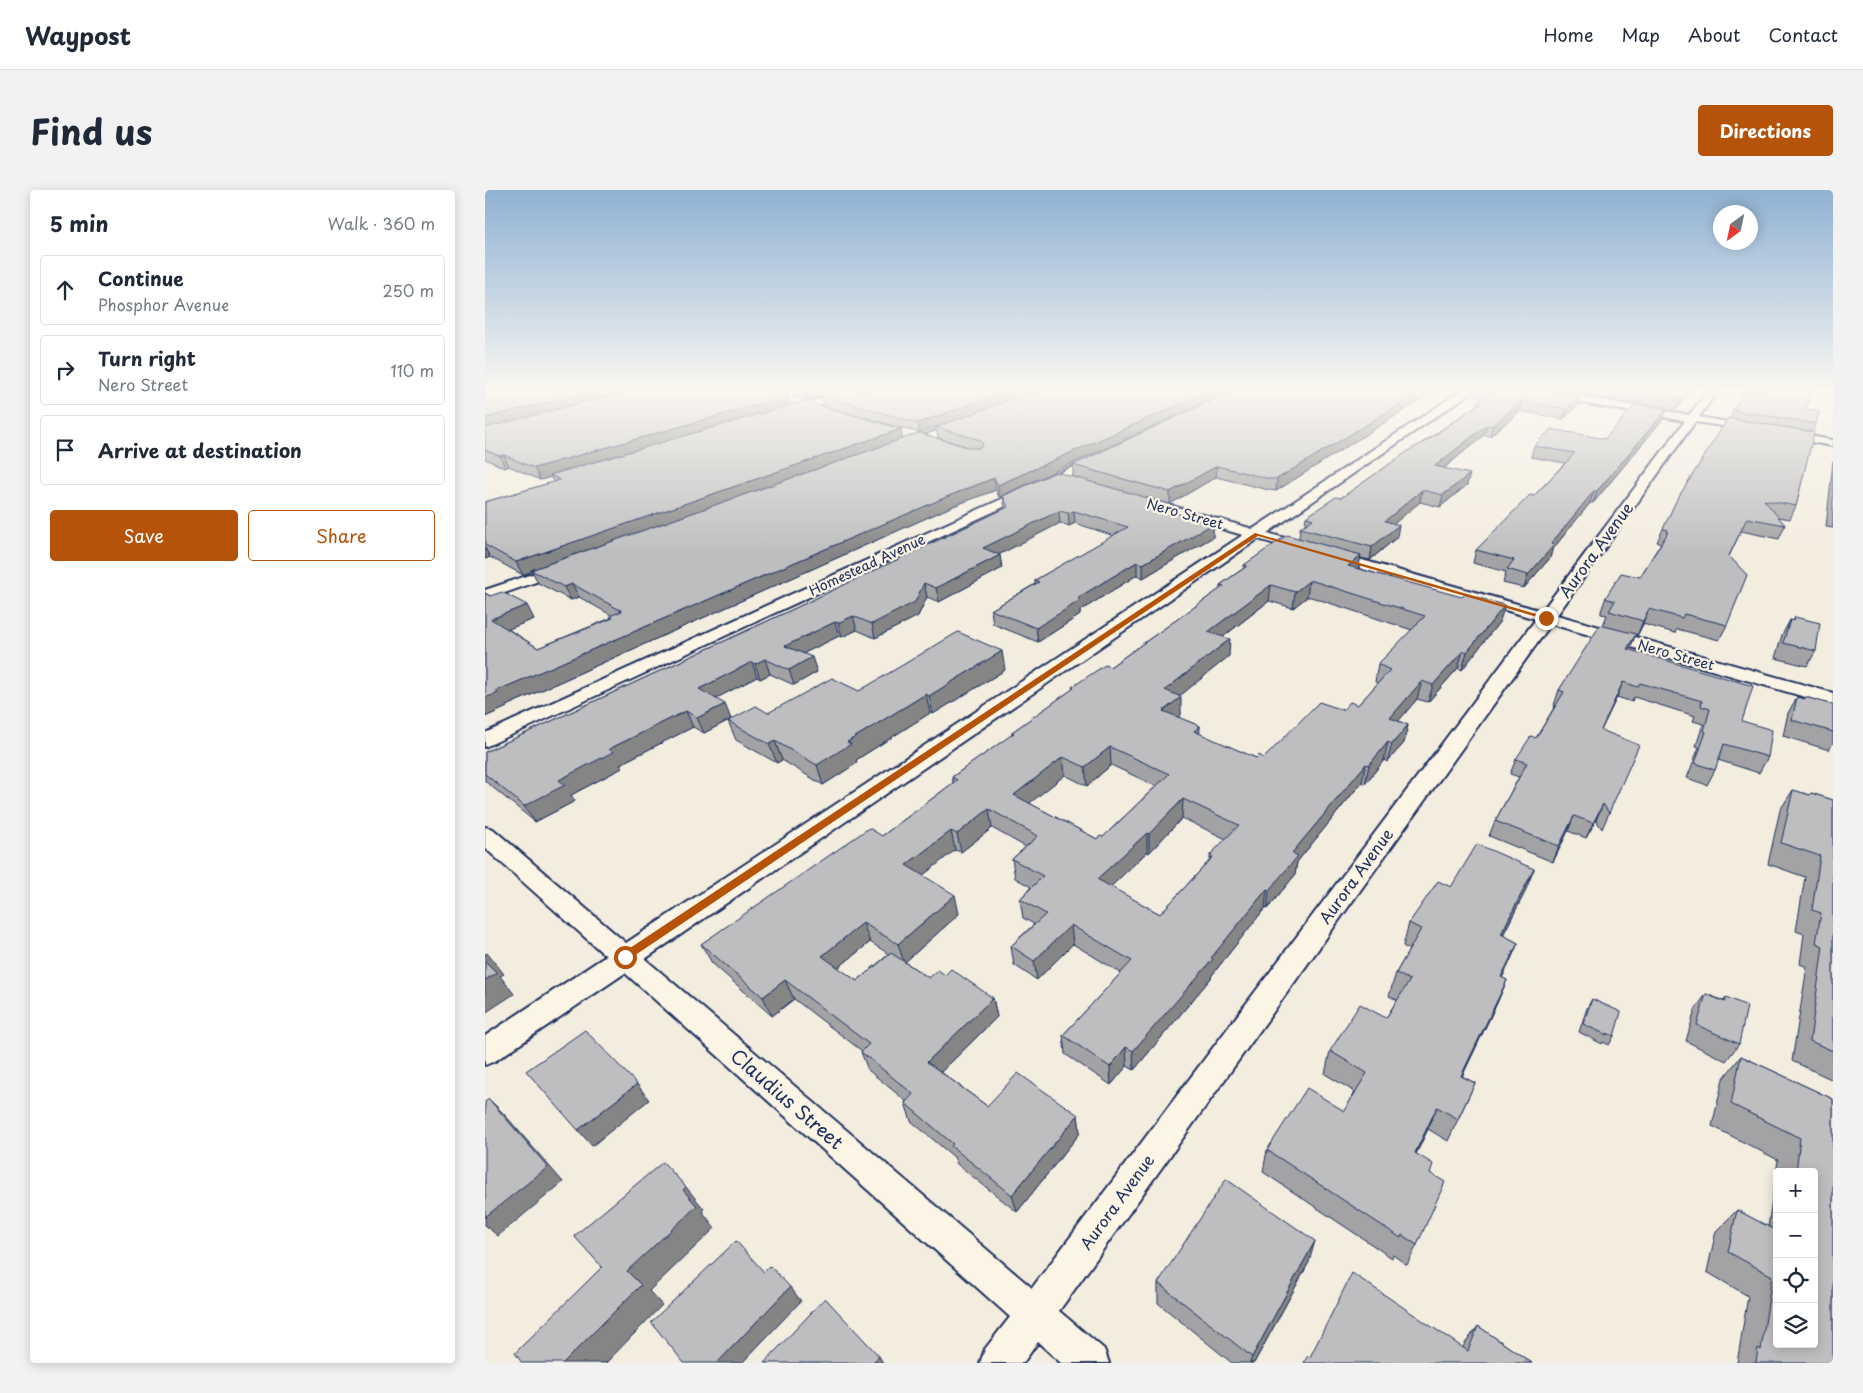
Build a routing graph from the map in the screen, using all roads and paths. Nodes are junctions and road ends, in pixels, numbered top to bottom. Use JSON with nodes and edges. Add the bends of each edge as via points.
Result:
{"nodes":[{"id":1,"x":909,"y":444,"type":"edge"},
{"id":2,"x":937,"y":444,"type":"edge"},
{"id":3,"x":1390,"y":444,"type":"edge"},
{"id":4,"x":1675,"y":444,"type":"edge"},
{"id":5,"x":941,"y":445,"type":"edge"},
{"id":6,"x":894,"y":449,"type":"edge"},
{"id":7,"x":1109,"y":454,"type":"edge"},
{"id":8,"x":1057,"y":478,"type":"junction"},
{"id":9,"x":1076,"y":483,"type":"edge"},
{"id":10,"x":1114,"y":494,"type":"edge"},
{"id":11,"x":1257,"y":534,"type":"junction"},
{"id":12,"x":578,"y":562,"type":"edge"},
{"id":13,"x":485,"y":595,"type":"edge"},
{"id":14,"x":1546,"y":618,"type":"junction"},
{"id":15,"x":1833,"y":700,"type":"edge"},
{"id":16,"x":485,"y":741,"type":"edge"},
{"id":17,"x":485,"y":835,"type":"edge"},
{"id":18,"x":625,"y":957,"type":"junction"},
{"id":19,"x":485,"y":1052,"type":"edge"},
{"id":20,"x":1034,"y":1314,"type":"junction"},
{"id":21,"x":999,"y":1363,"type":"edge"},
{"id":22,"x":1089,"y":1363,"type":"edge"}],
"edges":[{"from":1,"to":6,"type":"street"},
{"from":2,"to":5,"type":"street"},
{"from":3,"to":11,"type":"street"},
{"from":4,"to":14,"type":"street","name":"Aurora Avenue"},
{"from":7,"to":8,"type":"street","name":"Homestead Avenue"},
{"from":8,"to":9,"type":"street"},
{"from":8,"to":16,"type":"street","name":"Homestead Avenue"},
{"from":10,"to":11,"type":"street","name":"Nero Street"},
{"from":11,"to":14,"type":"street","name":"Nero Street"},
{"from":11,"to":18,"type":"street"},
{"from":12,"to":13,"type":"street"},
{"from":14,"to":15,"type":"street","name":"Nero Street"},
{"from":14,"to":20,"type":"street","name":"Aurora Avenue"},
{"from":17,"to":18,"type":"street","name":"Claudius Street"},
{"from":18,"to":19,"type":"street"},
{"from":18,"to":20,"type":"street","name":"Claudius Street"},
{"from":20,"to":21,"type":"street","name":"Aurora Avenue"},
{"from":20,"to":22,"type":"street","name":"Claudius Street"}]}
